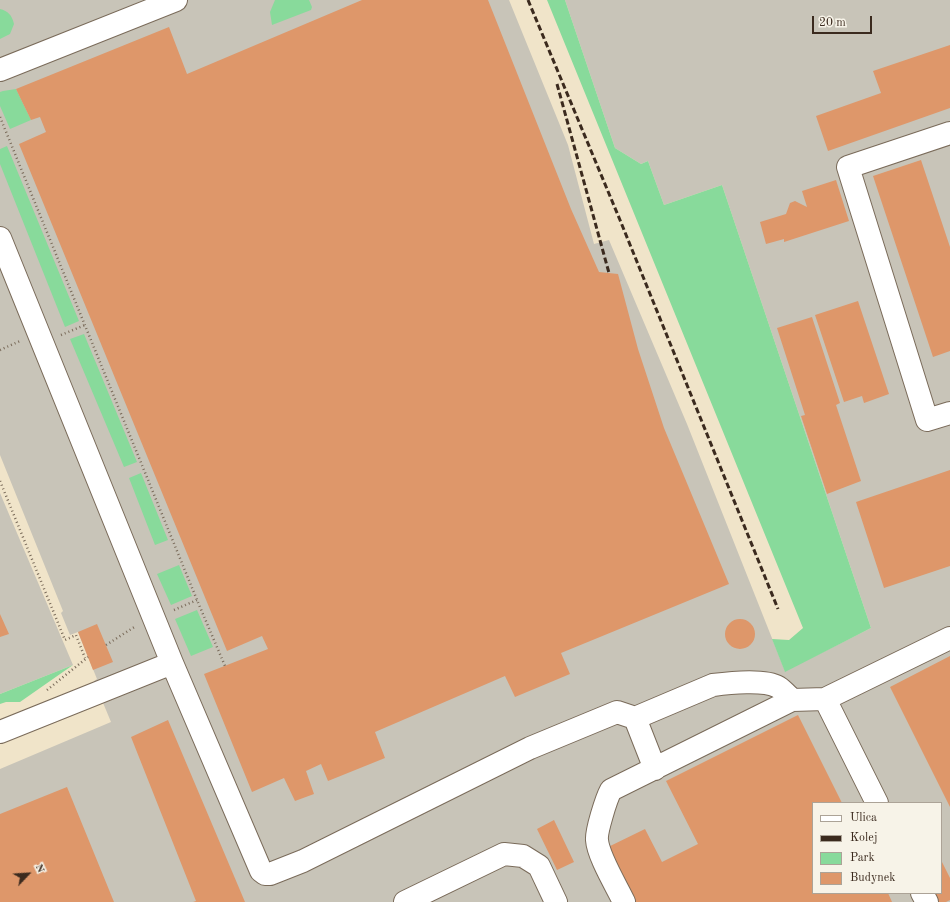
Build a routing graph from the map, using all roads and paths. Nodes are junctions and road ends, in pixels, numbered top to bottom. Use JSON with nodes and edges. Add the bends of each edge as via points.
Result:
{"nodes":[{"id":1,"x":176,"y":0,"type":"edge"},
{"id":2,"x":0,"y":70,"type":"edge"},
{"id":3,"x":0,"y":117,"type":"edge"},
{"id":4,"x":950,"y":133,"type":"edge"},
{"id":5,"x":0,"y":238,"type":"edge"},
{"id":6,"x":950,"y":412,"type":"edge"},
{"id":7,"x":0,"y":481,"type":"edge"},
{"id":8,"x":950,"y":638,"type":"edge"},
{"id":9,"x":172,"y":663,"type":"junction"},
{"id":10,"x":225,"y":666,"type":"dead end"},
{"id":11,"x":44,"y":693,"type":"dead end"},
{"id":12,"x":824,"y":699,"type":"junction"},
{"id":13,"x":792,"y":700,"type":"junction"},
{"id":14,"x":635,"y":718,"type":"junction"},
{"id":15,"x":0,"y":732,"type":"edge"},
{"id":16,"x":655,"y":769,"type":"junction"},
{"id":17,"x":876,"y":802,"type":"edge"},
{"id":18,"x":405,"y":902,"type":"edge"},
{"id":19,"x":556,"y":902,"type":"edge"},
{"id":20,"x":624,"y":902,"type":"edge"}],
"edges":[{"from":1,"to":2,"type":"lane"},
{"from":3,"to":10,"type":"path"},
{"from":4,"to":6,"type":"lane","via":[[848,167],[927,420]]},
{"from":5,"to":9,"type":"lane"},
{"from":7,"to":11,"type":"path","via":[[65,640],[76,635],[87,657]]},
{"from":8,"to":12,"type":"lane"},
{"from":9,"to":14,"type":"lane","via":[[261,871],[265,874],[303,861],[530,748],[618,712]]},
{"from":9,"to":15,"type":"lane"},
{"from":12,"to":13,"type":"lane"},
{"from":12,"to":17,"type":"lane"},
{"from":13,"to":14,"type":"lane","via":[[778,687],[757,682],[719,684]]},
{"from":13,"to":16,"type":"lane"},
{"from":14,"to":16,"type":"lane"},
{"from":16,"to":20,"type":"lane","via":[[611,790],[606,799],[596,839],[598,849]]},
{"from":18,"to":19,"type":"lane","via":[[504,854],[523,856],[539,866]]}]}
